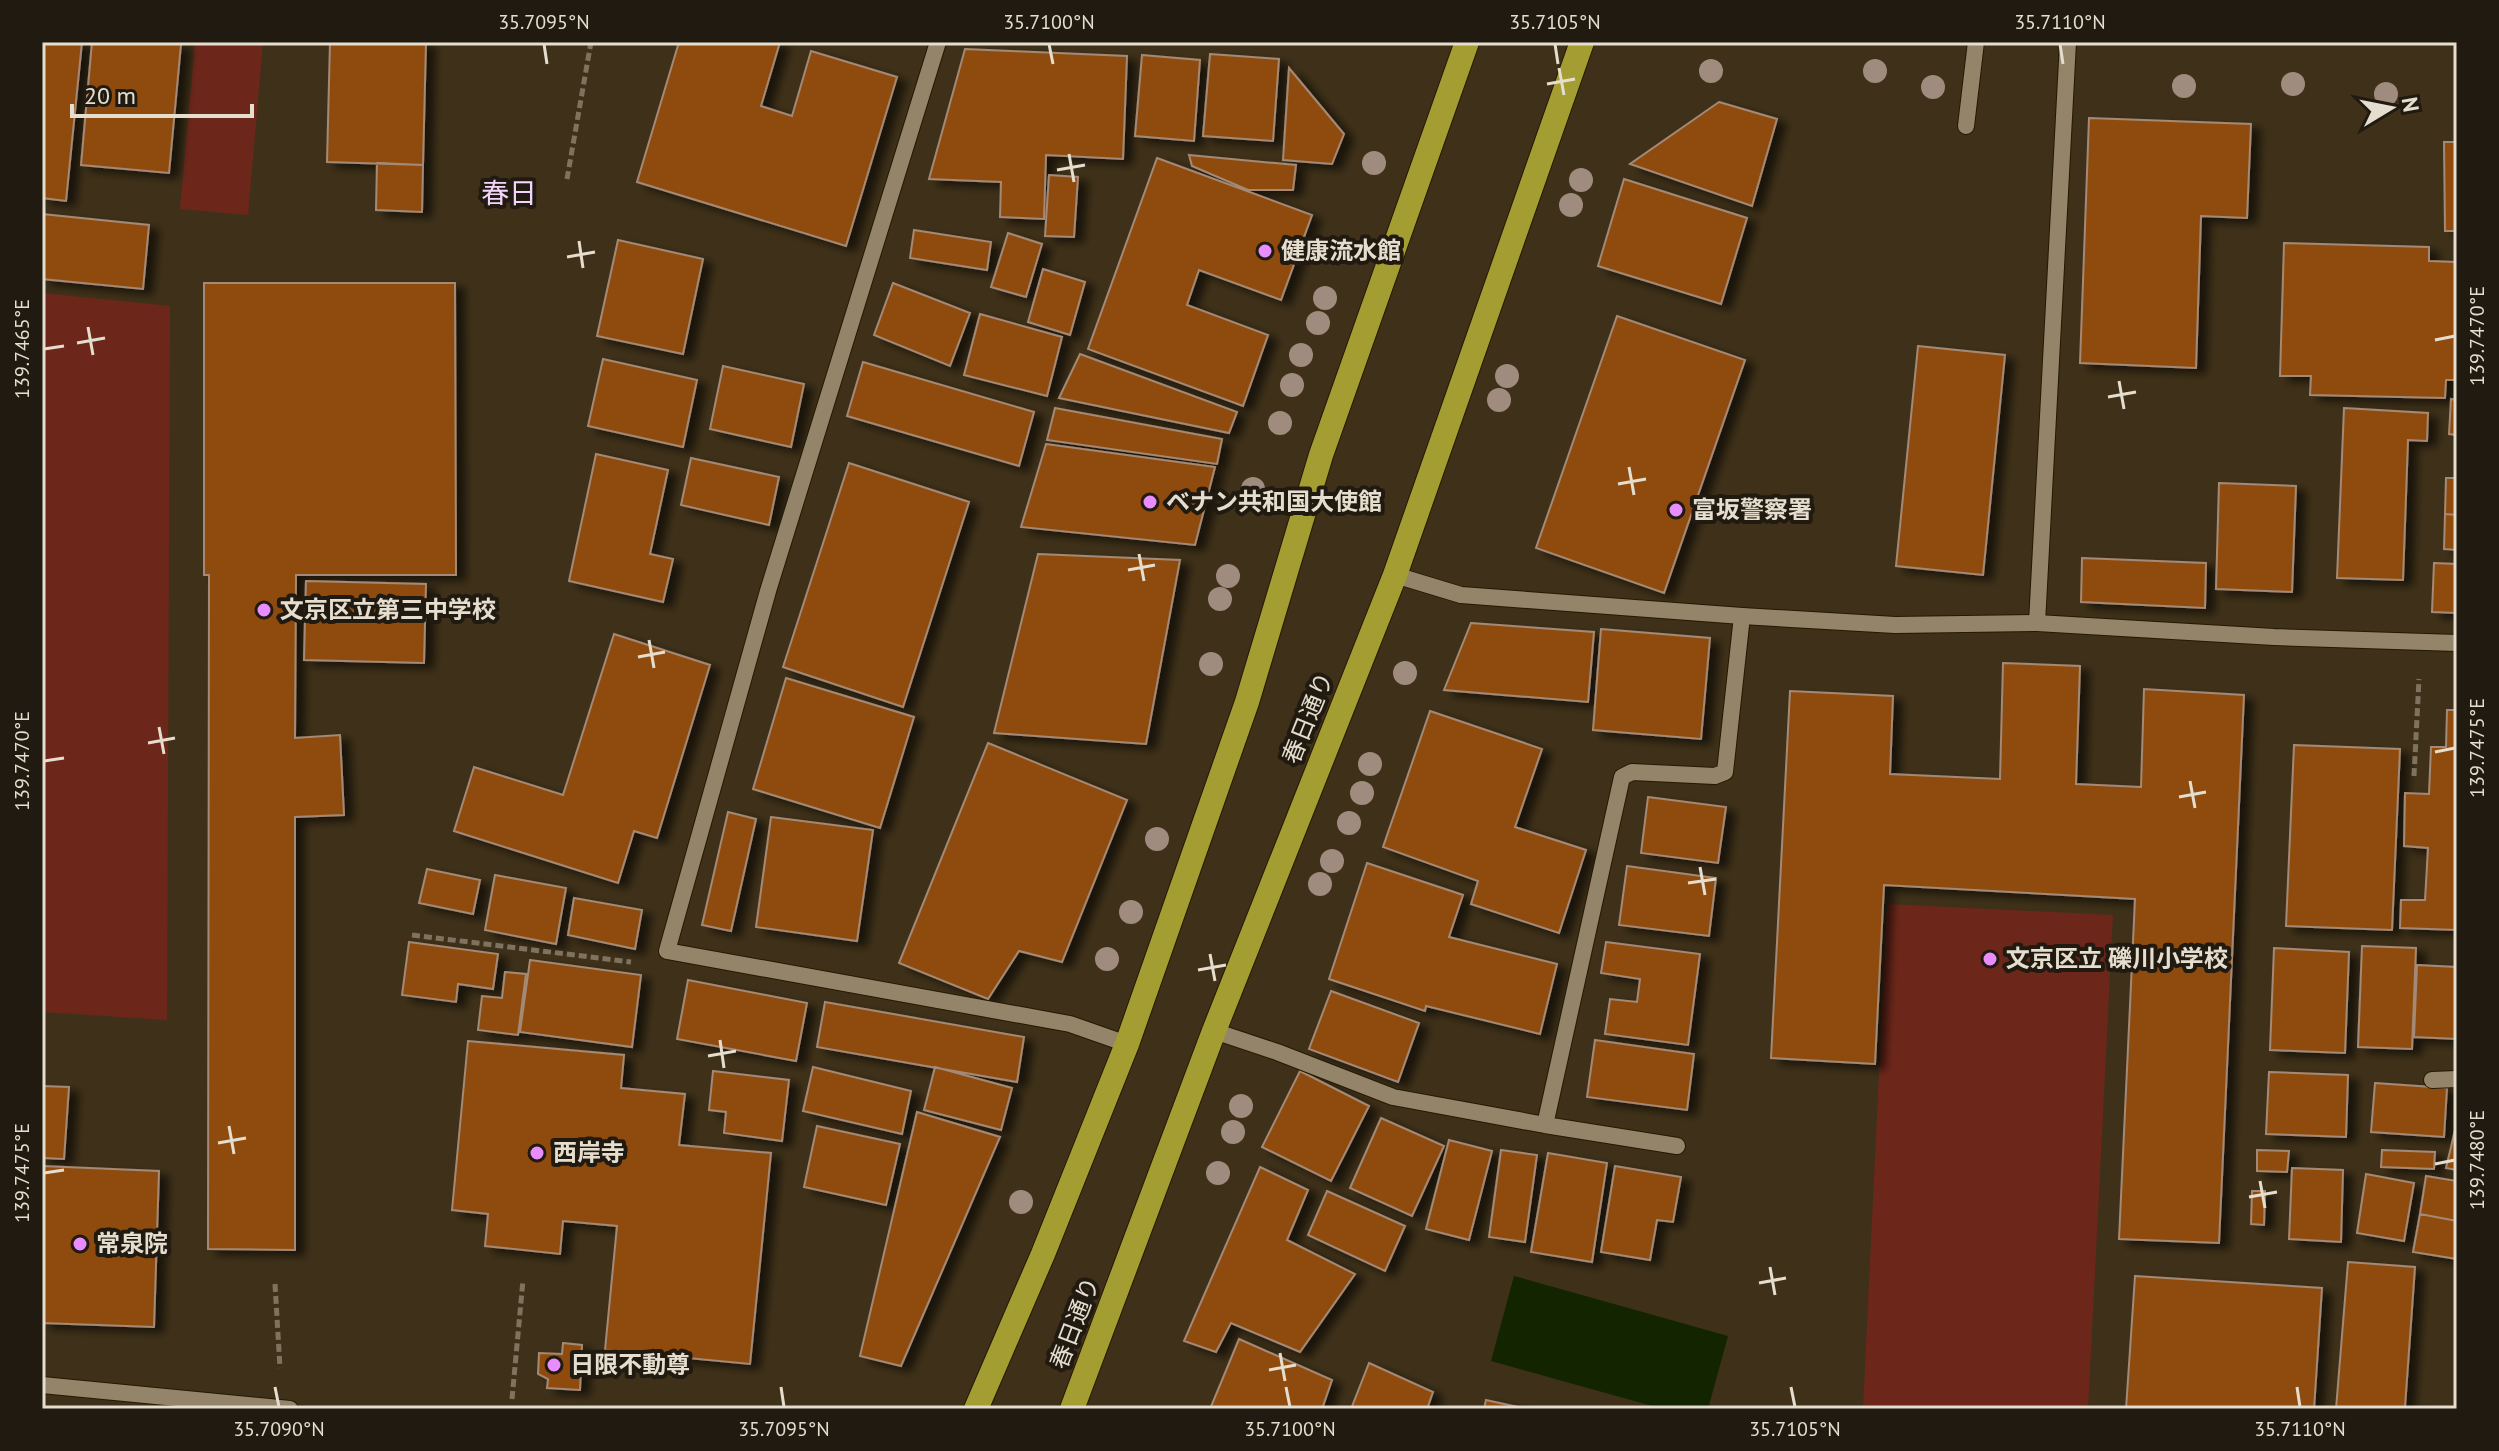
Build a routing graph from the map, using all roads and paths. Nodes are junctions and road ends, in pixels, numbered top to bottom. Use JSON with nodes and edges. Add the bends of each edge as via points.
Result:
{"nodes":[{"id":1,"x":591,"y":42,"type":"edge"},
{"id":2,"x":938,"y":42,"type":"edge"},
{"id":3,"x":1467,"y":42,"type":"edge"},
{"id":4,"x":1582,"y":42,"type":"edge"},
{"id":5,"x":1976,"y":42,"type":"edge"},
{"id":6,"x":2068,"y":42,"type":"edge"},
{"id":7,"x":1966,"y":126,"type":"dead end"},
{"id":8,"x":567,"y":179,"type":"dead end"},
{"id":9,"x":1395,"y":575,"type":"junction"},
{"id":10,"x":1742,"y":616,"type":"junction"},
{"id":11,"x":2037,"y":623,"type":"junction"},
{"id":12,"x":2421,"y":642,"type":"junction"},
{"id":13,"x":2457,"y":643,"type":"edge"},
{"id":14,"x":2414,"y":776,"type":"dead end"},
{"id":15,"x":412,"y":935,"type":"dead end"},
{"id":16,"x":667,"y":951,"type":"junction"},
{"id":17,"x":1214,"y":1031,"type":"junction"},
{"id":18,"x":1127,"y":1044,"type":"junction"},
{"id":19,"x":2457,"y":1079,"type":"edge"},
{"id":20,"x":2432,"y":1080,"type":"dead end"},
{"id":21,"x":1545,"y":1125,"type":"junction"},
{"id":22,"x":1677,"y":1146,"type":"dead end"},
{"id":23,"x":523,"y":1280,"type":"dead end"},
{"id":24,"x":275,"y":1284,"type":"dead end"},
{"id":25,"x":281,"y":1377,"type":"dead end"},
{"id":26,"x":42,"y":1385,"type":"edge"},
{"id":27,"x":512,"y":1399,"type":"dead end"},
{"id":28,"x":290,"y":1409,"type":"edge"},
{"id":29,"x":976,"y":1409,"type":"edge"},
{"id":30,"x":1072,"y":1409,"type":"edge"}],
"edges":[{"from":1,"to":8,"type":"path"},
{"from":2,"to":16,"type":"street","via":[[768,591]]},
{"from":3,"to":18,"type":"highway","via":[[1321,455],[1247,702]]},
{"from":4,"to":9,"type":"highway","name":"春日通り"},
{"from":5,"to":7,"type":"street"},
{"from":6,"to":11,"type":"street"},
{"from":9,"to":10,"type":"street","via":[[1461,595]]},
{"from":9,"to":17,"type":"highway","name":"春日通り"},
{"from":10,"to":11,"type":"street","via":[[1895,625]]},
{"from":10,"to":21,"type":"street","via":[[1725,772],[1632,772],[1622,777]]},
{"from":11,"to":12,"type":"street"},
{"from":12,"to":13,"type":"street"},
{"from":12,"to":14,"type":"path"},
{"from":15,"to":16,"type":"path","via":[[652,964]]},
{"from":16,"to":18,"type":"street","via":[[1070,1024]]},
{"from":17,"to":21,"type":"street","via":[[1393,1097]]},
{"from":17,"to":30,"type":"highway","name":"春日通り"},
{"from":18,"to":29,"type":"highway"},
{"from":19,"to":20,"type":"street"},
{"from":21,"to":22,"type":"street"},
{"from":23,"to":27,"type":"path"},
{"from":24,"to":25,"type":"path"},
{"from":26,"to":28,"type":"street"}]}
